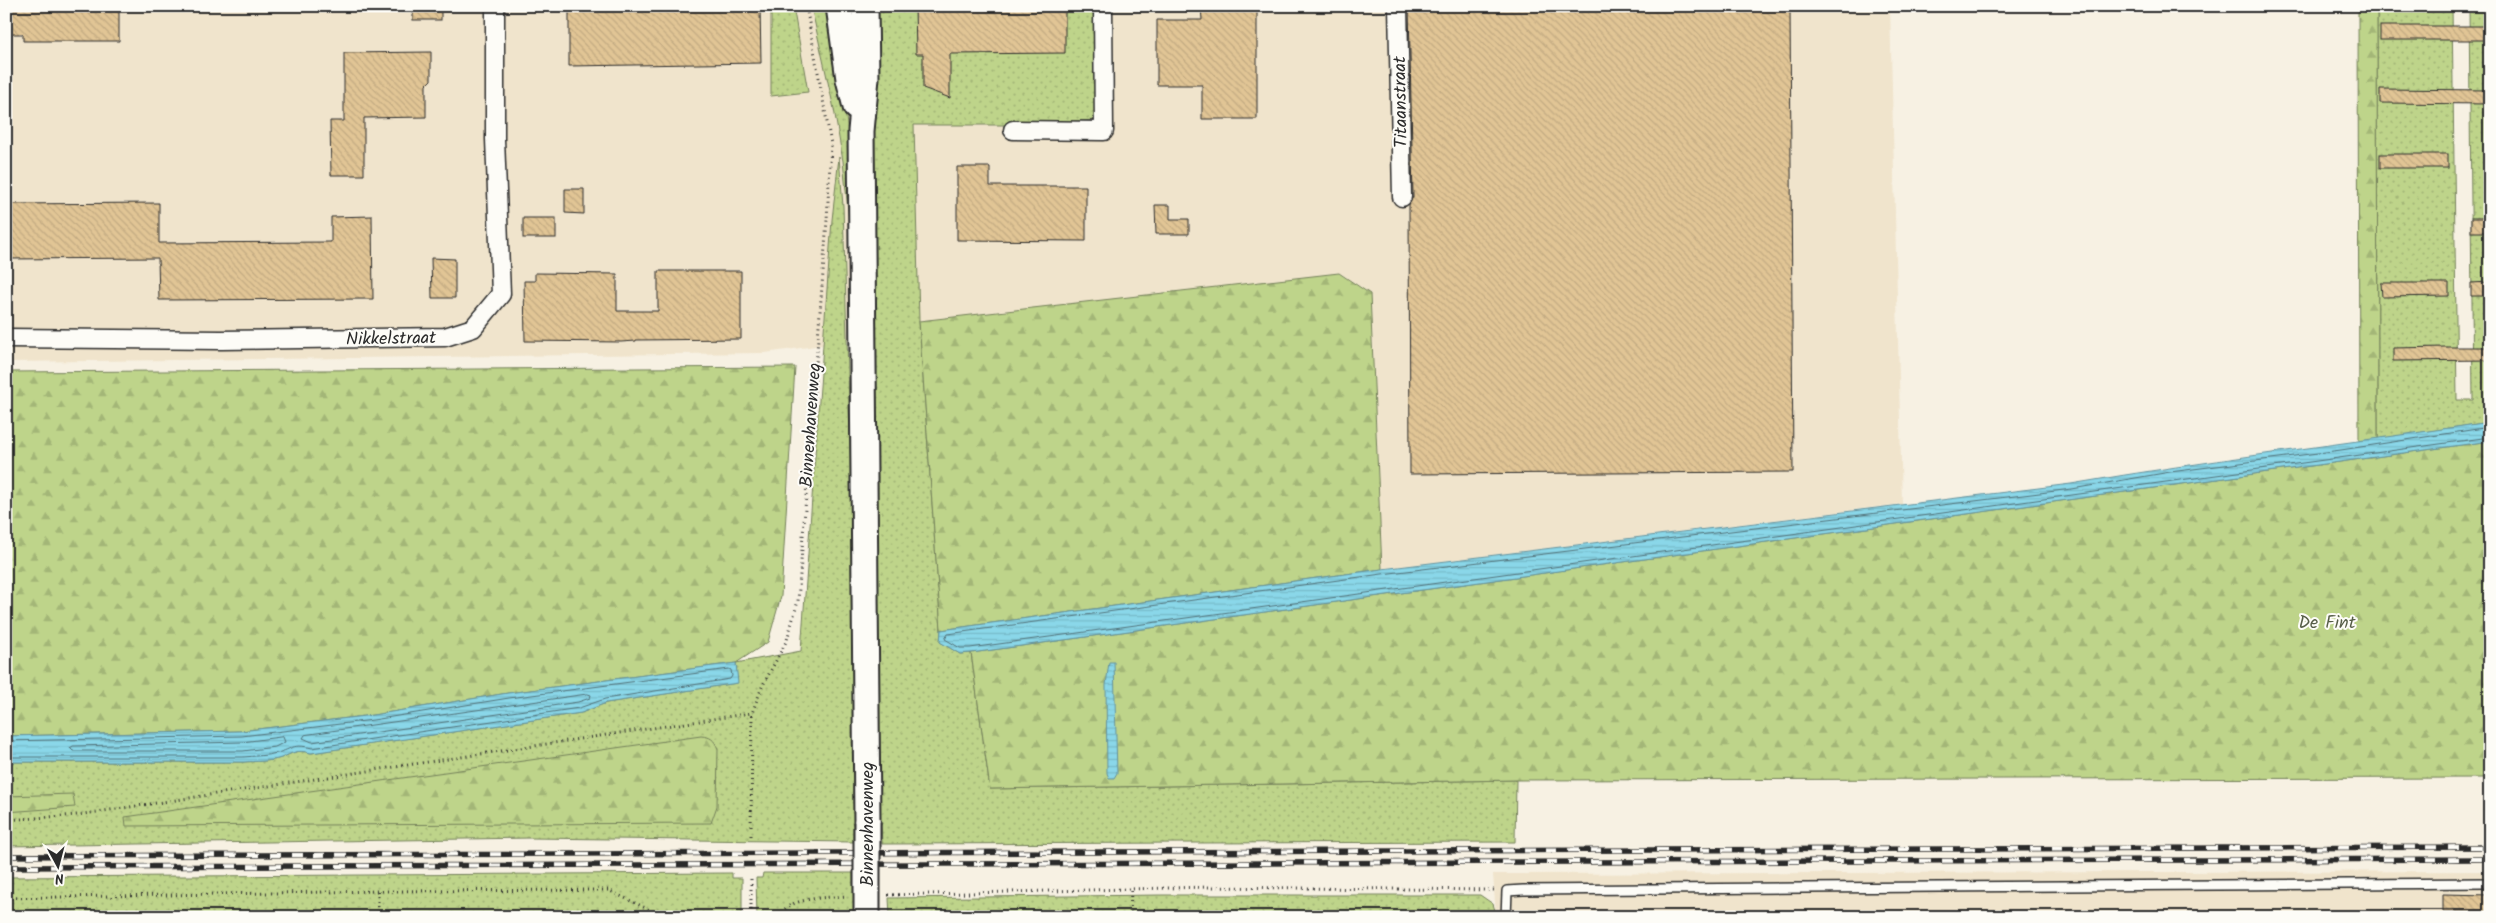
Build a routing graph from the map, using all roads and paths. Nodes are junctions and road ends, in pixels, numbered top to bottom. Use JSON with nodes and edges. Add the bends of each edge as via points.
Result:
{"nodes":[{"id":1,"x":495,"y":6,"type":"edge"},
{"id":2,"x":806,"y":6,"type":"edge"},
{"id":3,"x":839,"y":6,"type":"edge"},
{"id":4,"x":865,"y":6,"type":"edge"},
{"id":5,"x":1104,"y":6,"type":"edge"},
{"id":6,"x":1398,"y":6,"type":"edge"},
{"id":7,"x":861,"y":130,"type":"junction"},
{"id":8,"x":1013,"y":130,"type":"dead end"},
{"id":9,"x":1402,"y":197,"type":"dead end"},
{"id":10,"x":6,"y":338,"type":"edge"},
{"id":11,"x":752,"y":713,"type":"junction"},
{"id":12,"x":6,"y":820,"type":"edge"},
{"id":13,"x":751,"y":836,"type":"dead end"},
{"id":14,"x":751,"y":879,"type":"dead end"},
{"id":15,"x":2490,"y":883,"type":"edge"},
{"id":16,"x":1131,"y":889,"type":"junction"},
{"id":17,"x":378,"y":891,"type":"junction"},
{"id":18,"x":1507,"y":891,"type":"junction"},
{"id":19,"x":881,"y":895,"type":"dead end"},
{"id":20,"x":6,"y":898,"type":"edge"},
{"id":21,"x":861,"y":906,"type":"edge"},
{"id":22,"x":378,"y":917,"type":"edge"},
{"id":23,"x":713,"y":917,"type":"edge"},
{"id":24,"x":751,"y":917,"type":"edge"},
{"id":25,"x":778,"y":917,"type":"edge"},
{"id":26,"x":1130,"y":917,"type":"edge"},
{"id":27,"x":1506,"y":917,"type":"edge"}],
"edges":[{"from":1,"to":10,"type":"street","name":"Nikkelstraat","via":[[495,139],[501,294],[473,328],[445,337]]},
{"from":2,"to":11,"type":"path","name":"Binnenhavenweg","via":[[828,121],[830,150],[798,601],[787,640]]},
{"from":3,"to":7,"type":"main road","name":"Binnenhavenweg","via":[[849,79]]},
{"from":4,"to":7,"type":"main road","name":"Binnenhavenweg","via":[[866,78]]},
{"from":5,"to":8,"type":"street","via":[[1104,131]]},
{"from":6,"to":9,"type":"street","name":"Titaanstraat"},
{"from":7,"to":21,"type":"main road","name":"Binnenhavenweg","bridge":true,"via":[[867,822]]},
{"from":11,"to":12,"type":"path","via":[[77,815]]},
{"from":11,"to":13,"type":"path","name":"Binnenhavenweg"},
{"from":14,"to":24,"type":"path"},
{"from":15,"to":18,"type":"lane"},
{"from":16,"to":18,"type":"path","via":[[1452,888]]},
{"from":16,"to":19,"type":"path"},
{"from":16,"to":26,"type":"path"},
{"from":17,"to":20,"type":"path"},
{"from":17,"to":22,"type":"path"},
{"from":17,"to":23,"type":"path","via":[[608,890],[656,913]]},
{"from":18,"to":27,"type":"lane"},
{"from":21,"to":25,"type":"path","via":[[797,903]]}]}
